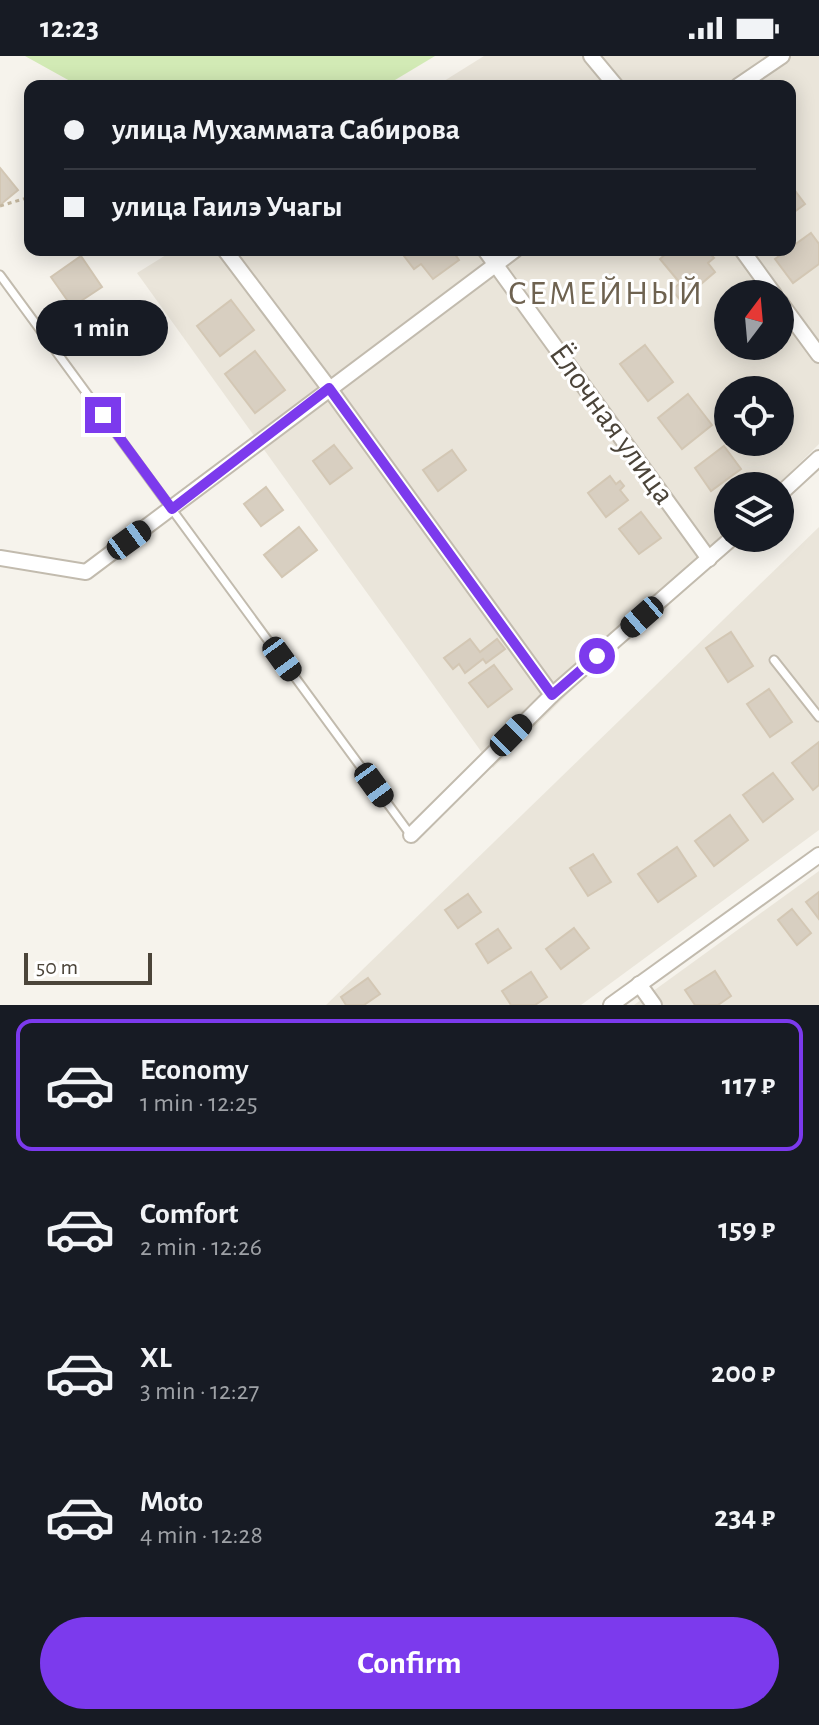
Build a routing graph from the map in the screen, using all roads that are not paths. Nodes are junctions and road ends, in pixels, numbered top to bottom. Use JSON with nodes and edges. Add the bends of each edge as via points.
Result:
{"nodes":[{"id":1,"x":591,"y":56,"type":"edge"},
{"id":2,"x":782,"y":56,"type":"edge"},
{"id":3,"x":611,"y":80,"type":"edge"},
{"id":4,"x":747,"y":80,"type":"edge"},
{"id":5,"x":230,"y":256,"type":"edge"},
{"id":6,"x":490,"y":256,"type":"edge"},
{"id":7,"x":507,"y":256,"type":"edge"},
{"id":8,"x":746,"y":256,"type":"edge"},
{"id":9,"x":496,"y":264,"type":"junction"},
{"id":10,"x":0,"y":275,"type":"edge"},
{"id":11,"x":764,"y":280,"type":"edge"},
{"id":12,"x":794,"y":321,"type":"edge"},
{"id":13,"x":819,"y":355,"type":"edge"},
{"id":14,"x":329,"y":388,"type":"junction"},
{"id":15,"x":819,"y":458,"type":"edge"},
{"id":16,"x":794,"y":481,"type":"edge"},
{"id":17,"x":172,"y":509,"type":"junction"},
{"id":18,"x":717,"y":552,"type":"edge"},
{"id":19,"x":0,"y":558,"type":"edge"},
{"id":20,"x":709,"y":559,"type":"junction"},
{"id":21,"x":774,"y":660,"type":"dead end"},
{"id":22,"x":552,"y":695,"type":"junction"},
{"id":23,"x":819,"y":717,"type":"edge"},
{"id":24,"x":411,"y":835,"type":"joint"},
{"id":25,"x":819,"y":855,"type":"edge"},
{"id":26,"x":639,"y":984,"type":"junction"},
{"id":27,"x":611,"y":1005,"type":"edge"},
{"id":28,"x":654,"y":1005,"type":"edge"}],
"edges":[{"from":1,"to":3,"type":"street"},
{"from":2,"to":4,"type":"street"},
{"from":5,"to":14,"type":"street"},
{"from":6,"to":9,"type":"street","name":"Ёлочная улица"},
{"from":7,"to":9,"type":"street"},
{"from":8,"to":11,"type":"street"},
{"from":9,"to":14,"type":"street"},
{"from":9,"to":20,"type":"street","name":"Ёлочная улица"},
{"from":10,"to":17,"type":"lane"},
{"from":12,"to":13,"type":"street"},
{"from":14,"to":17,"type":"street"},
{"from":14,"to":22,"type":"street"},
{"from":15,"to":16,"type":"street"},
{"from":17,"to":19,"type":"street","via":[[86,572]]},
{"from":17,"to":24,"type":"lane"},
{"from":18,"to":20,"type":"street"},
{"from":20,"to":22,"type":"street"},
{"from":21,"to":23,"type":"lane"},
{"from":22,"to":24,"type":"street"},
{"from":25,"to":26,"type":"street"},
{"from":26,"to":27,"type":"street"},
{"from":26,"to":28,"type":"street"}]}
